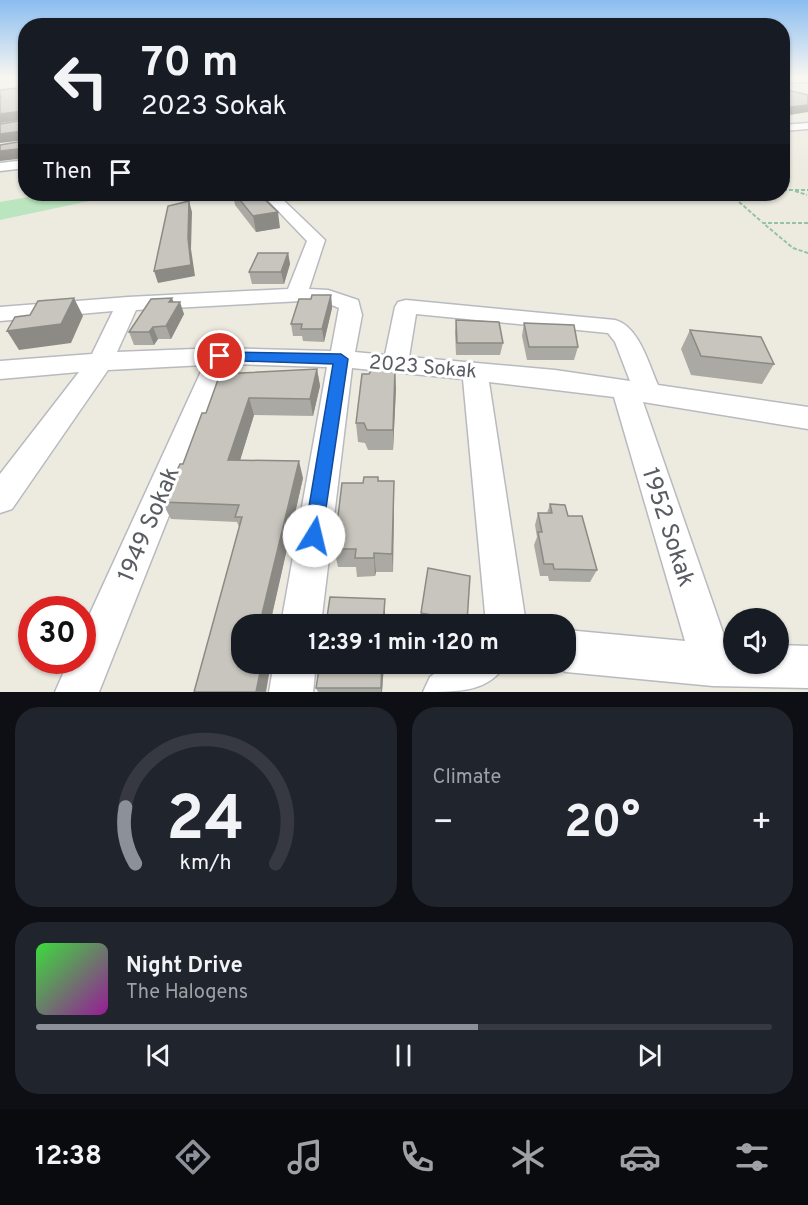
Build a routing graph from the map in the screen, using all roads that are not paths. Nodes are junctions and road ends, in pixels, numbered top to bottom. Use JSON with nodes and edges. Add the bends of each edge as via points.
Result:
{"nodes":[{"id":1,"x":808,"y":126,"type":"edge"},
{"id":2,"x":790,"y":127,"type":"edge"},
{"id":3,"x":18,"y":165,"type":"edge"},
{"id":4,"x":0,"y":167,"type":"edge"},
{"id":5,"x":275,"y":201,"type":"edge"},
{"id":6,"x":296,"y":296,"type":"junction"},
{"id":7,"x":128,"y":303,"type":"junction"},
{"id":8,"x":0,"y":314,"type":"edge"},
{"id":9,"x":220,"y":356,"type":"junction"},
{"id":10,"x":341,"y":359,"type":"junction"},
{"id":11,"x":100,"y":363,"type":"junction"},
{"id":12,"x":396,"y":363,"type":"junction"},
{"id":13,"x":0,"y":370,"type":"edge"},
{"id":14,"x":475,"y":371,"type":"junction"},
{"id":15,"x":636,"y":391,"type":"junction"},
{"id":16,"x":808,"y":418,"type":"edge"},
{"id":17,"x":0,"y":499,"type":"edge"},
{"id":18,"x":303,"y":614,"type":"edge"},
{"id":19,"x":505,"y":614,"type":"edge"},
{"id":20,"x":576,"y":652,"type":"edge"},
{"id":21,"x":713,"y":665,"type":"junction"},
{"id":22,"x":808,"y":667,"type":"edge"},
{"id":23,"x":293,"y":674,"type":"edge"},
{"id":24,"x":470,"y":674,"type":"edge"},
{"id":25,"x":77,"y":692,"type":"edge"},
{"id":26,"x":291,"y":692,"type":"edge"},
{"id":27,"x":445,"y":692,"type":"edge"}],
"edges":[{"from":1,"to":2,"type":"street"},
{"from":3,"to":4,"type":"street"},
{"from":5,"to":6,"type":"street","via":[[316,240]]},
{"from":6,"to":7,"type":"street"},
{"from":6,"to":10,"type":"street","via":[[341,299],[350,305]]},
{"from":7,"to":8,"type":"street"},
{"from":7,"to":11,"type":"street"},
{"from":9,"to":10,"type":"street","name":"2023 Sokak"},
{"from":9,"to":11,"type":"street","name":"2023 Sokak"},
{"from":9,"to":25,"type":"street","name":"1949 Sokak"},
{"from":10,"to":12,"type":"street","name":"2023 Sokak"},
{"from":10,"to":18,"type":"street"},
{"from":11,"to":13,"type":"street","name":"2023 Sokak"},
{"from":11,"to":17,"type":"street"},
{"from":12,"to":14,"type":"street","name":"2023 Sokak"},
{"from":12,"to":15,"type":"street","name":"1952 Sokak","via":[[406,308],[615,327],[626,341]]},
{"from":14,"to":15,"type":"street","name":"2023 Sokak"},
{"from":14,"to":19,"type":"street"},
{"from":15,"to":16,"type":"street","name":"2023 Sokak"},
{"from":15,"to":21,"type":"street","name":"1952 Sokak"},
{"from":20,"to":21,"type":"street"},
{"from":21,"to":22,"type":"street"},
{"from":23,"to":26,"type":"street"},
{"from":24,"to":27,"type":"street"}]}
